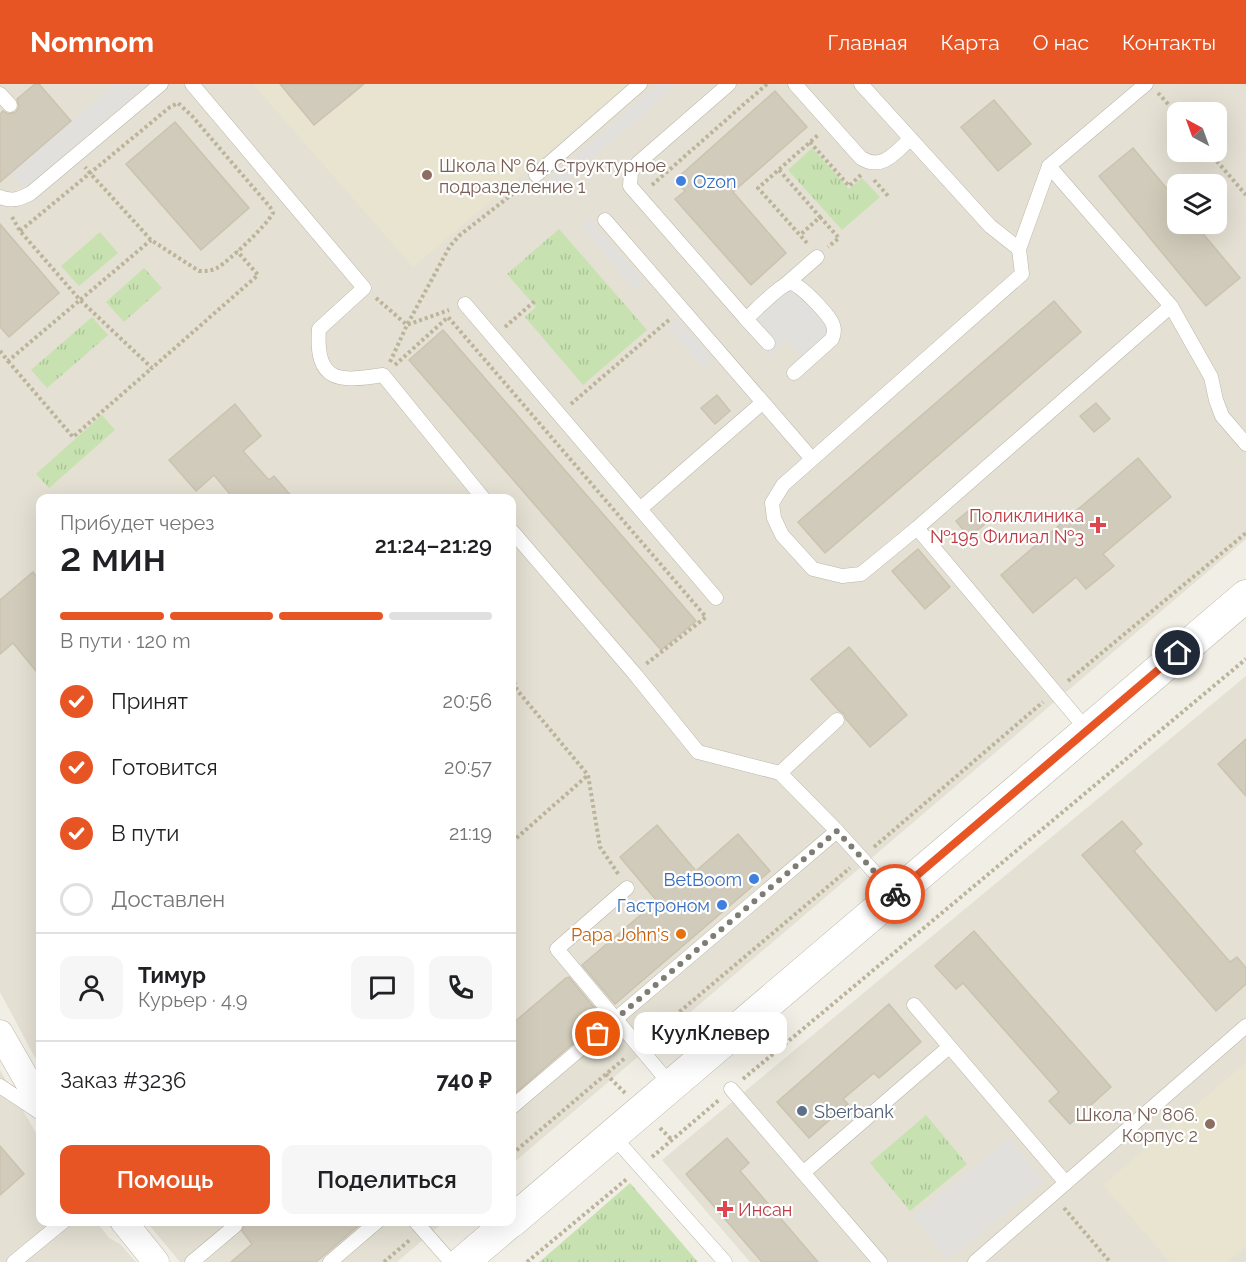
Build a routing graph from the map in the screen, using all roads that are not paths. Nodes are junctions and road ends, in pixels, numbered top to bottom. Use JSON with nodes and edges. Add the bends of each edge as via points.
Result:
{"nodes":[{"id":1,"x":161,"y":84,"type":"edge"},
{"id":2,"x":192,"y":84,"type":"edge"},
{"id":3,"x":640,"y":84,"type":"edge"},
{"id":4,"x":729,"y":84,"type":"edge"},
{"id":5,"x":795,"y":84,"type":"edge"},
{"id":6,"x":861,"y":84,"type":"edge"},
{"id":7,"x":1151,"y":88,"type":"edge"},
{"id":8,"x":0,"y":94,"type":"edge"},
{"id":9,"x":10,"y":105,"type":"dead end"},
{"id":10,"x":910,"y":139,"type":"junction"},
{"id":11,"x":1049,"y":166,"type":"junction"},
{"id":12,"x":536,"y":175,"type":"road end"},
{"id":13,"x":0,"y":197,"type":"edge"},
{"id":14,"x":605,"y":220,"type":"dead end"},
{"id":15,"x":1019,"y":249,"type":"junction"},
{"id":16,"x":817,"y":257,"type":"road end"},
{"id":17,"x":785,"y":285,"type":"junction"},
{"id":18,"x":465,"y":304,"type":"road end"},
{"id":19,"x":1171,"y":306,"type":"junction"},
{"id":20,"x":746,"y":319,"type":"junction"},
{"id":21,"x":768,"y":343,"type":"dead end"},
{"id":22,"x":794,"y":373,"type":"dead end"},
{"id":23,"x":762,"y":403,"type":"junction"},
{"id":24,"x":1246,"y":444,"type":"edge"},
{"id":25,"x":812,"y":459,"type":"junction"},
{"id":26,"x":480,"y":494,"type":"edge"},
{"id":27,"x":640,"y":509,"type":"junction"},
{"id":28,"x":917,"y":528,"type":"junction"},
{"id":29,"x":516,"y":536,"type":"edge"},
{"id":30,"x":1246,"y":596,"type":"edge"},
{"id":31,"x":716,"y":598,"type":"dead end"},
{"id":32,"x":837,"y":720,"type":"dead end"},
{"id":33,"x":1087,"y":730,"type":"junction"},
{"id":34,"x":780,"y":773,"type":"junction"},
{"id":35,"x":837,"y":831,"type":"junction"},
{"id":36,"x":627,"y":888,"type":"road end"},
{"id":37,"x":895,"y":895,"type":"junction"},
{"id":38,"x":914,"y":1005,"type":"dead end"},
{"id":39,"x":616,"y":1019,"type":"junction"},
{"id":40,"x":1246,"y":1026,"type":"edge"},
{"id":41,"x":0,"y":1033,"type":"edge"},
{"id":42,"x":949,"y":1047,"type":"junction"},
{"id":43,"x":671,"y":1085,"type":"junction"},
{"id":44,"x":0,"y":1086,"type":"edge"},
{"id":45,"x":731,"y":1089,"type":"road end"},
{"id":46,"x":36,"y":1096,"type":"edge"},
{"id":47,"x":516,"y":1104,"type":"edge"},
{"id":48,"x":36,"y":1110,"type":"edge"},
{"id":49,"x":612,"y":1135,"type":"junction"},
{"id":50,"x":803,"y":1173,"type":"junction"},
{"id":51,"x":1066,"y":1183,"type":"junction"},
{"id":52,"x":516,"y":1217,"type":"edge"},
{"id":53,"x":58,"y":1226,"type":"edge"},
{"id":54,"x":127,"y":1226,"type":"edge"},
{"id":55,"x":236,"y":1226,"type":"dead end"},
{"id":56,"x":372,"y":1226,"type":"edge"},
{"id":57,"x":419,"y":1226,"type":"edge"},
{"id":58,"x":505,"y":1226,"type":"edge"},
{"id":59,"x":14,"y":1262,"type":"edge"},
{"id":60,"x":156,"y":1262,"type":"edge"},
{"id":61,"x":192,"y":1262,"type":"edge"},
{"id":62,"x":330,"y":1262,"type":"edge"},
{"id":63,"x":451,"y":1262,"type":"edge"},
{"id":64,"x":463,"y":1262,"type":"edge"},
{"id":65,"x":724,"y":1262,"type":"edge"},
{"id":66,"x":880,"y":1262,"type":"edge"},
{"id":67,"x":975,"y":1262,"type":"edge"}],
"edges":[{"from":1,"to":13,"type":"lane","via":[[31,193],[10,201]]},
{"from":2,"to":26,"type":"lane","via":[[364,288],[319,329],[318,356],[323,366],[352,380],[384,375]]},
{"from":3,"to":12,"type":"lane"},
{"from":4,"to":20,"type":"lane","via":[[638,163],[629,179],[630,186]]},
{"from":5,"to":10,"type":"lane","via":[[861,158],[874,164],[885,162]]},
{"from":6,"to":10,"type":"lane"},
{"from":7,"to":11,"type":"lane"},
{"from":8,"to":9,"type":"lane"},
{"from":10,"to":15,"type":"lane","via":[[990,226]]},
{"from":11,"to":15,"type":"lane"},
{"from":11,"to":19,"type":"lane"},
{"from":14,"to":23,"type":"lane"},
{"from":15,"to":25,"type":"lane","via":[[1022,274]]},
{"from":16,"to":17,"type":"lane"},
{"from":17,"to":20,"type":"lane"},
{"from":17,"to":22,"type":"lane","via":[[801,287],[834,328],[832,339]]},
{"from":18,"to":27,"type":"lane"},
{"from":19,"to":24,"type":"lane","via":[[1211,377],[1222,417]]},
{"from":19,"to":28,"type":"lane"},
{"from":20,"to":21,"type":"lane"},
{"from":23,"to":25,"type":"lane"},
{"from":23,"to":27,"type":"lane"},
{"from":25,"to":28,"type":"lane","via":[[783,485],[772,503],[782,535],[813,569],[842,576],[861,574]]},
{"from":27,"to":31,"type":"lane"},
{"from":28,"to":33,"type":"lane"},
{"from":29,"to":34,"type":"lane","via":[[698,752]]},
{"from":30,"to":33,"type":"street"},
{"from":32,"to":34,"type":"lane"},
{"from":33,"to":37,"type":"street"},
{"from":34,"to":35,"type":"lane"},
{"from":35,"to":37,"type":"lane"},
{"from":35,"to":39,"type":"lane"},
{"from":36,"to":39,"type":"lane","via":[[557,949]]},
{"from":37,"to":43,"type":"street"},
{"from":38,"to":42,"type":"lane"},
{"from":39,"to":43,"type":"lane"},
{"from":39,"to":47,"type":"lane"},
{"from":40,"to":51,"type":"lane"},
{"from":41,"to":46,"type":"street"},
{"from":42,"to":50,"type":"lane"},
{"from":42,"to":51,"type":"lane"},
{"from":43,"to":49,"type":"street"},
{"from":44,"to":48,"type":"lane"},
{"from":45,"to":50,"type":"lane"},
{"from":49,"to":52,"type":"street"},
{"from":49,"to":65,"type":"lane"},
{"from":50,"to":66,"type":"lane"},
{"from":51,"to":67,"type":"lane"},
{"from":53,"to":59,"type":"lane"},
{"from":54,"to":60,"type":"street"},
{"from":55,"to":61,"type":"lane"},
{"from":56,"to":62,"type":"lane"},
{"from":57,"to":63,"type":"lane"},
{"from":58,"to":64,"type":"street"}]}
